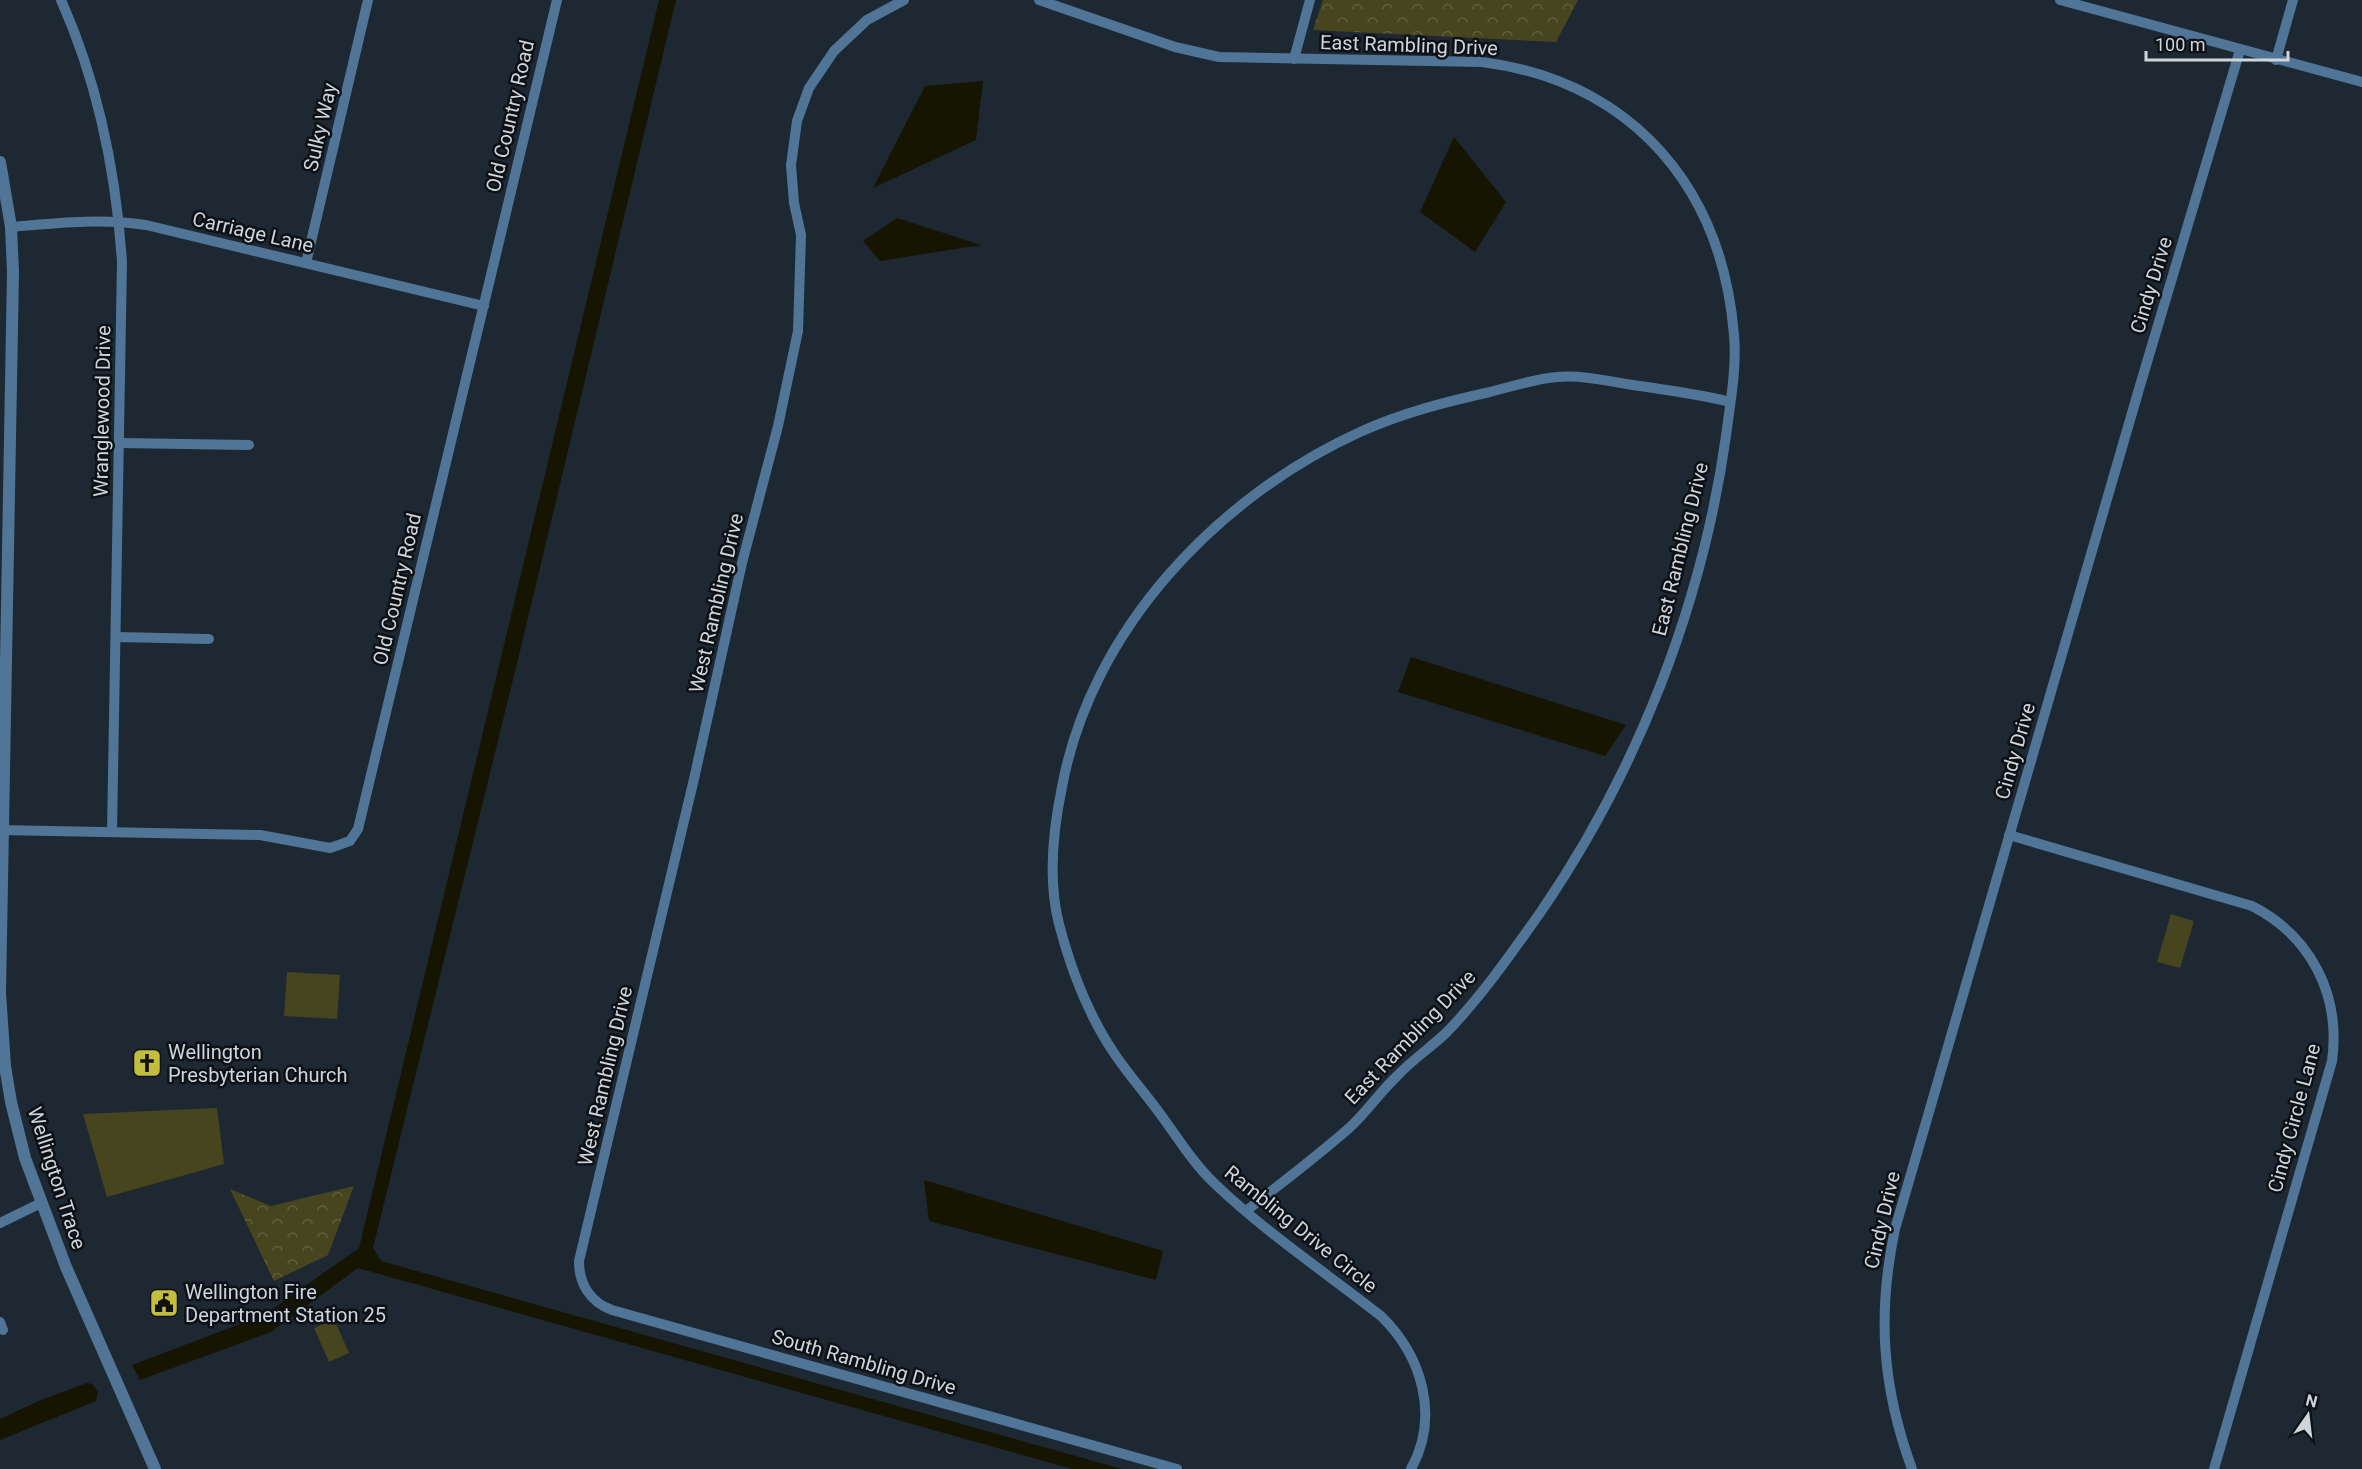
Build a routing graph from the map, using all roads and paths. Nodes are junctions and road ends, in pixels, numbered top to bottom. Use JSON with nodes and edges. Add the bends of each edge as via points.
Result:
{"nodes":[{"id":1,"x":61,"y":0,"type":"edge"},
{"id":2,"x":368,"y":0,"type":"edge"},
{"id":3,"x":557,"y":0,"type":"edge"},
{"id":4,"x":904,"y":0,"type":"edge"},
{"id":5,"x":1039,"y":0,"type":"edge"},
{"id":6,"x":1310,"y":0,"type":"edge"},
{"id":7,"x":2060,"y":0,"type":"edge"},
{"id":8,"x":2293,"y":0,"type":"edge"},
{"id":9,"x":2240,"y":50,"type":"junction"},
{"id":10,"x":1294,"y":59,"type":"junction"},
{"id":11,"x":2276,"y":60,"type":"junction"},
{"id":12,"x":2362,"y":82,"type":"edge"},
{"id":13,"x":0,"y":162,"type":"edge"},
{"id":14,"x":119,"y":221,"type":"junction"},
{"id":15,"x":10,"y":227,"type":"junction"},
{"id":16,"x":306,"y":263,"type":"junction"},
{"id":17,"x":484,"y":306,"type":"junction"},
{"id":18,"x":1730,"y":402,"type":"junction"},
{"id":19,"x":119,"y":443,"type":"junction"},
{"id":20,"x":249,"y":445,"type":"dead end"},
{"id":21,"x":116,"y":637,"type":"junction"},
{"id":22,"x":209,"y":639,"type":"dead end"},
{"id":23,"x":2,"y":830,"type":"edge"},
{"id":24,"x":112,"y":832,"type":"junction"},
{"id":25,"x":2009,"y":834,"type":"junction"},
{"id":26,"x":41,"y":1203,"type":"junction"},
{"id":27,"x":1246,"y":1211,"type":"junction"},
{"id":28,"x":0,"y":1223,"type":"edge"},
{"id":29,"x":582,"y":1253,"type":"joint"},
{"id":30,"x":155,"y":1469,"type":"edge"},
{"id":31,"x":1177,"y":1469,"type":"edge"},
{"id":32,"x":1411,"y":1469,"type":"edge"},
{"id":33,"x":1912,"y":1469,"type":"edge"},
{"id":34,"x":2214,"y":1469,"type":"edge"}],
"edges":[{"from":1,"to":14,"type":"street","name":"Wranglewood Drive","via":[[98,105]]},
{"from":2,"to":16,"type":"street","name":"Sulky Way"},
{"from":3,"to":17,"type":"street","name":"Old Country Road"},
{"from":4,"to":29,"type":"street","name":"West Rambling Drive","via":[[867,20],[834,51],[809,88],[797,121],[790,165],[801,235],[798,331]]},
{"from":5,"to":10,"type":"street","via":[[1201,54],[1236,59]]},
{"from":6,"to":10,"type":"street"},
{"from":7,"to":9,"type":"street"},
{"from":8,"to":11,"type":"street"},
{"from":9,"to":11,"type":"street"},
{"from":9,"to":25,"type":"street","name":"Cindy Drive"},
{"from":10,"to":18,"type":"street","name":"East Rambling Drive","via":[[1500,64],[1571,86],[1620,114],[1662,152],[1704,213],[1732,312],[1735,339]]},
{"from":11,"to":12,"type":"street"},
{"from":13,"to":15,"type":"street","name":"Wellington Trace"},
{"from":14,"to":15,"type":"street","name":"Carriage Lane"},
{"from":14,"to":16,"type":"street","name":"Carriage Lane"},
{"from":14,"to":19,"type":"street","name":"Wranglewood Drive"},
{"from":15,"to":23,"type":"street","name":"Wellington Trace","via":[[14,299]]},
{"from":16,"to":17,"type":"street","name":"Carriage Lane"},
{"from":17,"to":24,"type":"street","name":"Old Country Road","via":[[355,835],[344,845],[330,848],[260,835]]},
{"from":18,"to":27,"type":"street","name":"East Rambling Drive","via":[[1710,522],[1684,619],[1649,713],[1594,826],[1535,919],[1449,1030],[1385,1087],[1351,1127]]},
{"from":18,"to":27,"type":"street","name":"Rambling Drive Circle","via":[[1596,377],[1559,377],[1458,398],[1392,419],[1328,447],[1234,511],[1163,582],[1122,638],[1085,709],[1064,774],[1055,833],[1058,919],[1089,1010],[1115,1054],[1185,1150],[1211,1181]]},
{"from":19,"to":20,"type":"street"},
{"from":19,"to":21,"type":"street","name":"Wranglewood Drive"},
{"from":21,"to":22,"type":"street"},
{"from":21,"to":24,"type":"street","name":"Wranglewood Drive"},
{"from":23,"to":24,"type":"street","name":"Old Country Road"},
{"from":23,"to":26,"type":"street","name":"Wellington Trace","via":[[3,1039],[19,1137]]},
{"from":25,"to":33,"type":"street","name":"Cindy Drive","via":[[1889,1258],[1884,1316],[1887,1375],[1899,1432]]},
{"from":25,"to":34,"type":"street","name":"Cindy Circle Lane","via":[[2252,906],[2299,941],[2327,989],[2334,1028],[2332,1060]]},
{"from":26,"to":28,"type":"street"},
{"from":26,"to":30,"type":"street","name":"Wellington Trace"},
{"from":27,"to":32,"type":"street","name":"Rambling Drive Circle","via":[[1381,1316],[1408,1348],[1423,1387],[1426,1412],[1421,1446]]},
{"from":29,"to":31,"type":"street","name":"South Rambling Drive","via":[[579,1269],[584,1288],[606,1308]]}]}
